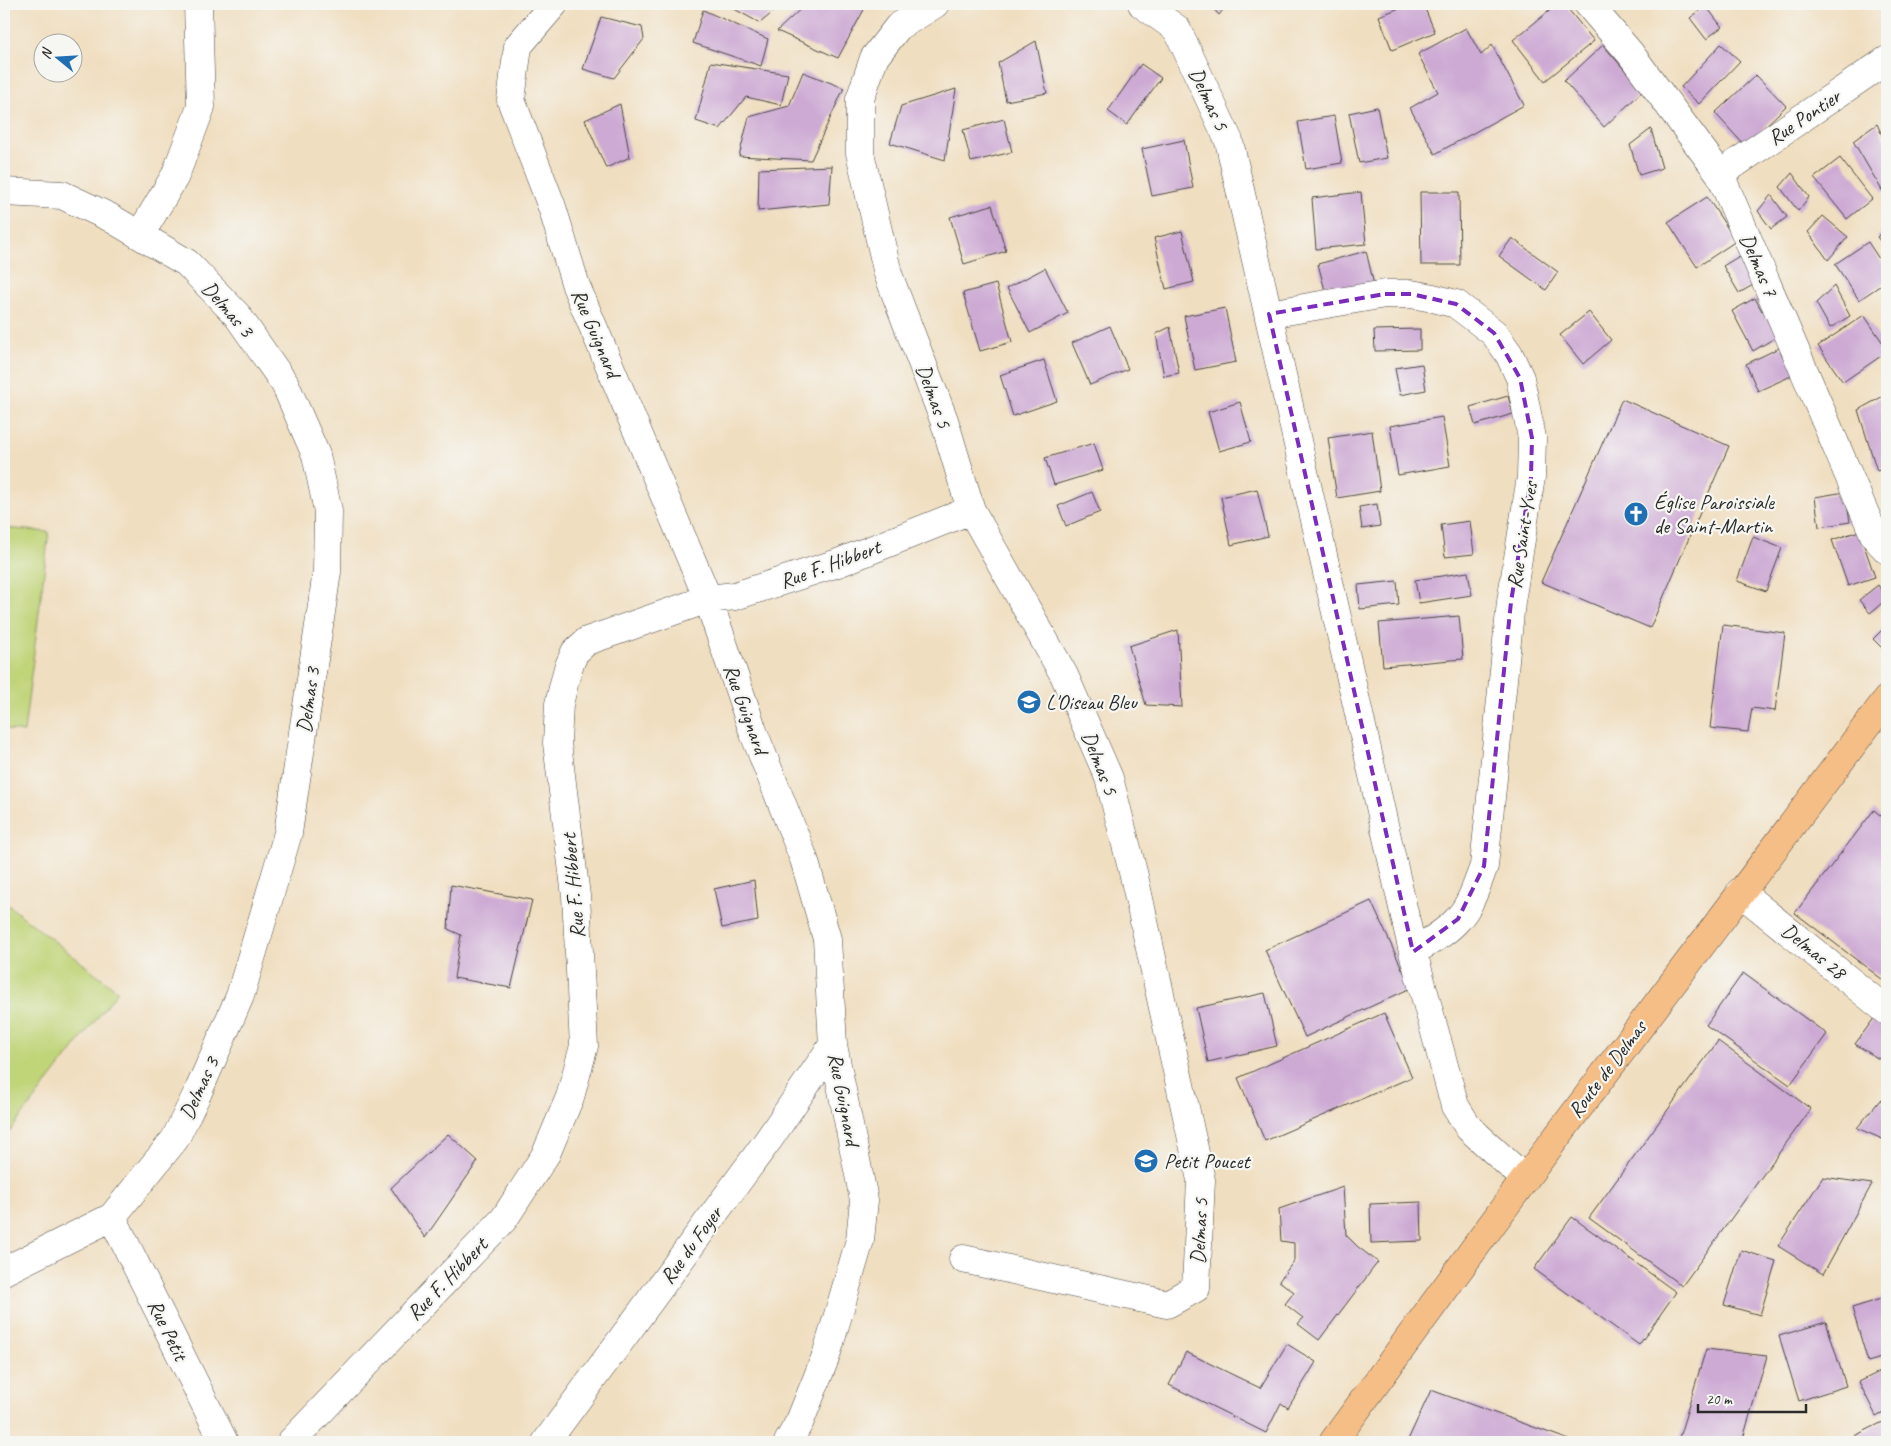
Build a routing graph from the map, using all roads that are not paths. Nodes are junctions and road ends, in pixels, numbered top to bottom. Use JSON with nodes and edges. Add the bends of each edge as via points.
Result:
{"nodes":[{"id":1,"x":198,"y":4,"type":"edge"},
{"id":2,"x":554,"y":4,"type":"edge"},
{"id":3,"x":935,"y":4,"type":"edge"},
{"id":4,"x":1142,"y":4,"type":"edge"},
{"id":5,"x":1588,"y":4,"type":"edge"},
{"id":6,"x":1887,"y":60,"type":"edge"},
{"id":7,"x":1720,"y":174,"type":"junction"},
{"id":8,"x":4,"y":192,"type":"edge"},
{"id":9,"x":140,"y":235,"type":"junction"},
{"id":10,"x":1269,"y":314,"type":"junction"},
{"id":11,"x":971,"y":510,"type":"junction"},
{"id":12,"x":1887,"y":550,"type":"edge"},
{"id":13,"x":708,"y":599,"type":"junction"},
{"id":14,"x":1887,"y":699,"type":"edge"},
{"id":15,"x":1740,"y":892,"type":"junction"},
{"id":16,"x":1413,"y":952,"type":"junction"},
{"id":17,"x":1887,"y":1011,"type":"edge"},
{"id":18,"x":833,"y":1045,"type":"junction"},
{"id":19,"x":1525,"y":1179,"type":"junction"},
{"id":20,"x":112,"y":1217,"type":"junction"},
{"id":21,"x":963,"y":1259,"type":"dead end"},
{"id":22,"x":4,"y":1271,"type":"edge"},
{"id":23,"x":224,"y":1442,"type":"edge"},
{"id":24,"x":290,"y":1442,"type":"edge"},
{"id":25,"x":546,"y":1442,"type":"edge"},
{"id":26,"x":788,"y":1442,"type":"edge"},
{"id":27,"x":1333,"y":1442,"type":"edge"}],
"edges":[{"from":1,"to":9,"type":"street","via":[[202,107],[175,176]]},
{"from":2,"to":13,"type":"street","name":"Rue Guignard","via":[[518,46],[511,100],[552,207],[576,286]]},
{"from":3,"to":11,"type":"street","name":"Delmas 5","via":[[898,27],[874,58],[860,99],[860,153],[888,274],[944,420]]},
{"from":4,"to":10,"type":"street","name":"Delmas 5","via":[[1177,29],[1229,141]]},
{"from":5,"to":7,"type":"street","name":"Delmas 7","via":[[1630,53]]},
{"from":6,"to":7,"type":"street","name":"Rue Pontier"},
{"from":7,"to":12,"type":"street","name":"Delmas 7","via":[[1875,536]]},
{"from":8,"to":9,"type":"street","name":"Delmas 3","via":[[62,195]]},
{"from":9,"to":20,"type":"street","name":"Delmas 3","via":[[187,263],[237,315],[285,384],[316,454],[328,511],[327,572],[288,833],[240,996],[175,1139]]},
{"from":10,"to":16,"type":"street","name":"Delmas 5"},
{"from":10,"to":16,"type":"street","name":"Rue Saint-Yves","via":[[1385,294],[1434,298],[1456,304],[1494,333],[1520,378],[1532,438],[1531,477],[1511,602],[1484,866],[1458,919]]},
{"from":11,"to":13,"type":"street","name":"Rue F. Hibbert","via":[[838,563],[735,596]]},
{"from":11,"to":21,"type":"street","name":"Delmas 5","via":[[1064,675],[1109,778],[1134,876],[1201,1180],[1196,1288],[1167,1304]]},
{"from":13,"to":18,"type":"street","name":"Rue Guignard","via":[[753,731],[804,859],[827,939]]},
{"from":13,"to":24,"type":"street","name":"Rue F. Hibbert","via":[[587,641],[575,652],[568,668],[558,704],[557,743],[576,896],[584,1046],[570,1096],[546,1154],[504,1219]]},
{"from":14,"to":15,"type":"main road","name":"Route de Delmas"},
{"from":15,"to":17,"type":"street","name":"Delmas 28"},
{"from":15,"to":19,"type":"main road","name":"Route de Delmas"},
{"from":16,"to":19,"type":"street","name":"Delmas 5","via":[[1454,1106],[1469,1128]]},
{"from":18,"to":25,"type":"street","name":"Rue du Foyer","via":[[769,1138]]},
{"from":18,"to":26,"type":"street","name":"Rue Guignard","via":[[864,1200],[860,1240],[826,1356]]},
{"from":19,"to":27,"type":"main road","name":"Route de Delmas"},
{"from":20,"to":22,"type":"street","name":"Delmas 3"},
{"from":20,"to":23,"type":"street","name":"Rue Petit"}]}
